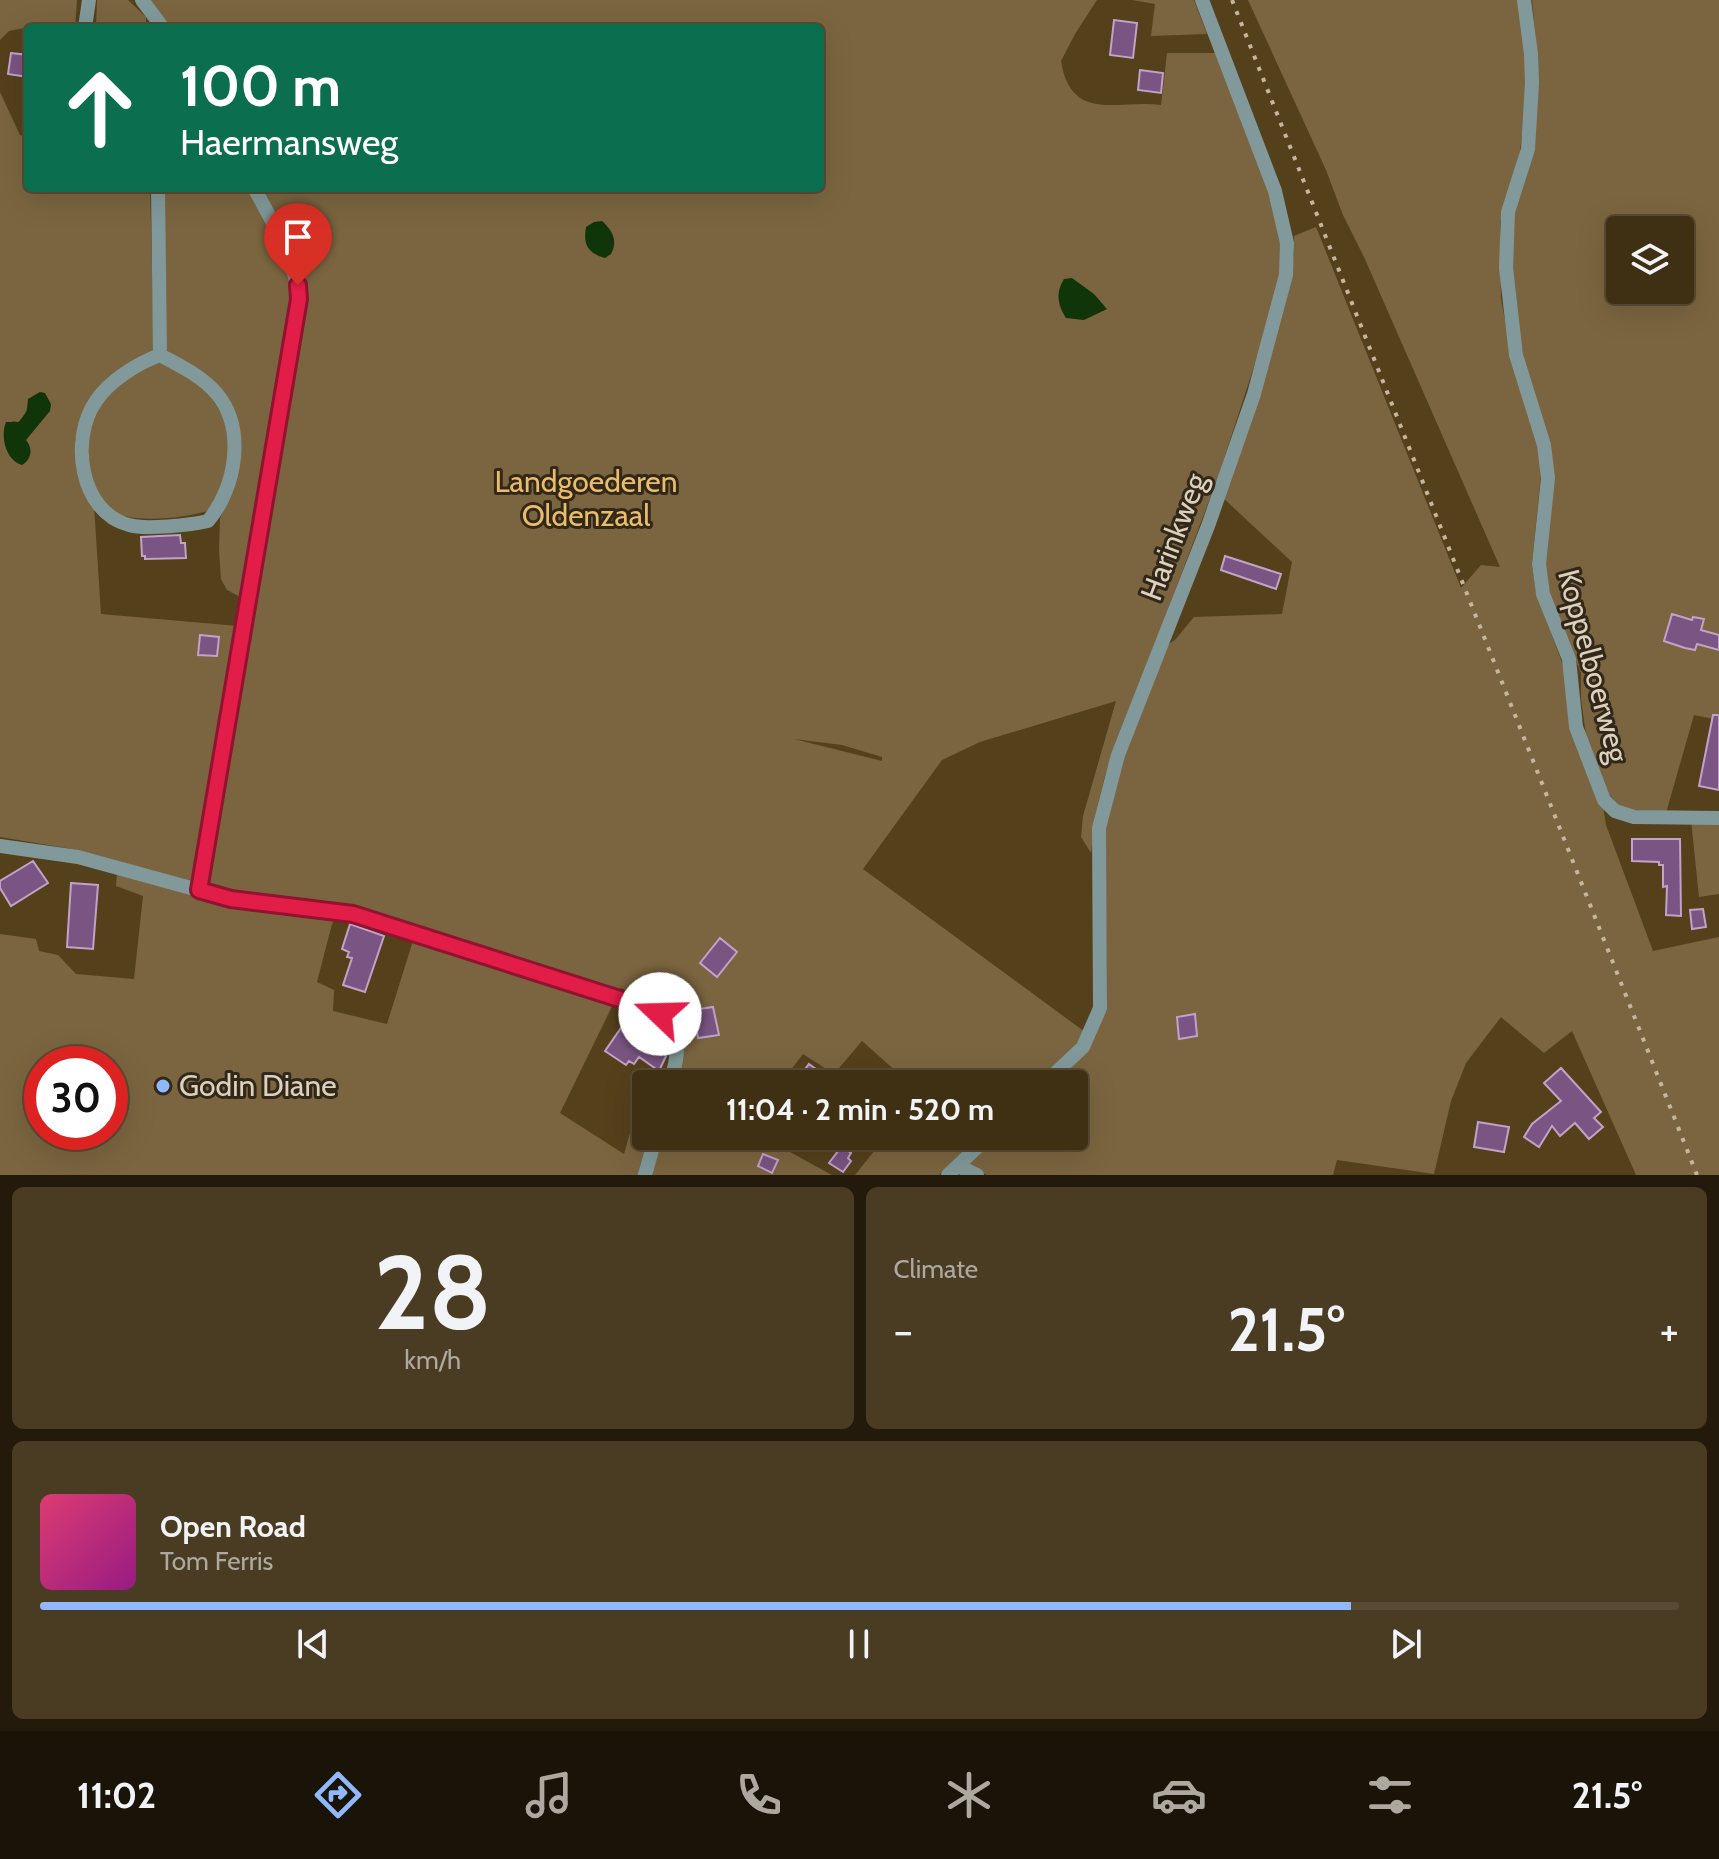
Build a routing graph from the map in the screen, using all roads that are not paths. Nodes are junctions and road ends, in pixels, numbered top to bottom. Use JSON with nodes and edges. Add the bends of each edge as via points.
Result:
{"nodes":[{"id":1,"x":89,"y":0,"type":"edge"},
{"id":2,"x":142,"y":0,"type":"edge"},
{"id":3,"x":1202,"y":0,"type":"edge"},
{"id":4,"x":1524,"y":0,"type":"edge"},
{"id":5,"x":154,"y":21,"type":"edge"},
{"id":6,"x":86,"y":24,"type":"edge"},
{"id":7,"x":158,"y":192,"type":"edge"},
{"id":8,"x":256,"y":192,"type":"edge"},
{"id":9,"x":160,"y":355,"type":"junction"},
{"id":10,"x":1719,"y":818,"type":"edge"},
{"id":11,"x":0,"y":846,"type":"edge"},
{"id":12,"x":199,"y":890,"type":"junction"},
{"id":13,"x":674,"y":1070,"type":"edge"},
{"id":14,"x":1059,"y":1070,"type":"edge"},
{"id":15,"x":652,"y":1150,"type":"edge"},
{"id":16,"x":974,"y":1150,"type":"edge"},
{"id":17,"x":953,"y":1170,"type":"edge"},
{"id":18,"x":645,"y":1175,"type":"edge"},
{"id":19,"x":977,"y":1175,"type":"edge"}],
"edges":[{"from":1,"to":6,"type":"street"},
{"from":2,"to":5,"type":"street"},
{"from":3,"to":14,"type":"street","name":"Harinkweg","via":[[1275,191],[1287,243],[1286,275],[1254,394],[1208,526],[1118,755],[1099,828],[1100,1008],[1083,1047]]},
{"from":4,"to":10,"type":"street","name":"Koppelboerweg","via":[[1531,54],[1528,149],[1508,212],[1506,268],[1516,355],[1544,445],[1548,478],[1539,553],[1543,594],[1569,659],[1576,727],[1604,800],[1615,811],[1634,817]]},
{"from":7,"to":9,"type":"street"},
{"from":8,"to":12,"type":"street","via":[[296,274],[299,299]]},
{"from":9,"to":9,"type":"street","via":[[216,392],[229,411],[233,458],[227,490],[208,521],[131,526],[101,509],[91,494],[83,471],[86,421],[110,386]]},
{"from":11,"to":12,"type":"street","via":[[78,857]]},
{"from":12,"to":13,"type":"street","via":[[353,914],[633,1003],[660,1014],[670,1025],[678,1042]]},
{"from":15,"to":18,"type":"street"},
{"from":16,"to":17,"type":"street"},
{"from":17,"to":19,"type":"street"}]}
